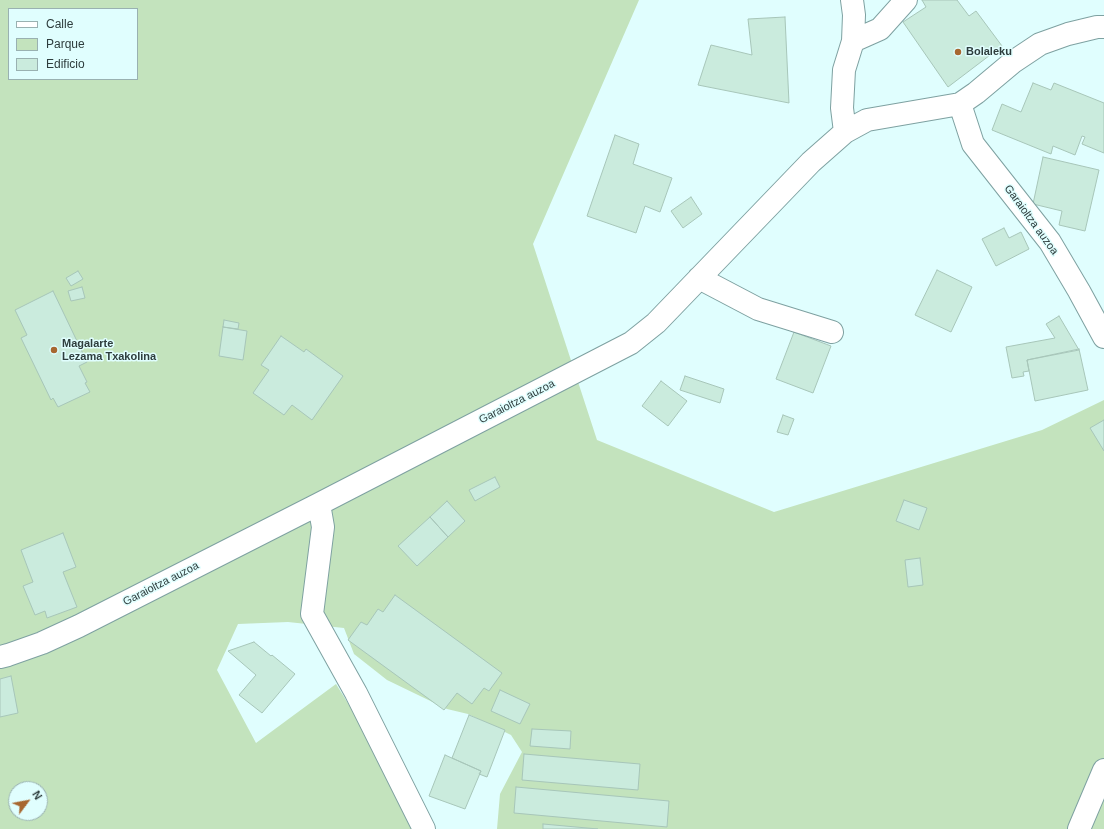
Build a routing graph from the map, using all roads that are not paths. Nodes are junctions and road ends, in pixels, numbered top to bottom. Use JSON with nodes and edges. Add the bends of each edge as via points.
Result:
{"nodes":[{"id":1,"x":852,"y":0,"type":"edge"},
{"id":2,"x":906,"y":0,"type":"edge"},
{"id":3,"x":1104,"y":27,"type":"edge"},
{"id":4,"x":853,"y":40,"type":"junction"},
{"id":5,"x":960,"y":104,"type":"junction"},
{"id":6,"x":845,"y":132,"type":"junction"},
{"id":7,"x":699,"y":278,"type":"junction"},
{"id":8,"x":832,"y":332,"type":"dead end"},
{"id":9,"x":1104,"y":337,"type":"edge"},
{"id":10,"x":319,"y":504,"type":"junction"},
{"id":11,"x":0,"y":657,"type":"edge"},
{"id":12,"x":1104,"y":770,"type":"edge"},
{"id":13,"x":424,"y":829,"type":"edge"},
{"id":14,"x":1079,"y":829,"type":"edge"}],
"edges":[{"from":1,"to":4,"type":"street"},
{"from":2,"to":4,"type":"street","via":[[880,29]]},
{"from":3,"to":5,"type":"street","name":"Garaioltza auzoa","via":[[1068,34],[1040,44]]},
{"from":4,"to":6,"type":"street","via":[[844,70],[842,108]]},
{"from":5,"to":6,"type":"street","name":"Garaioltza auzoa","via":[[867,120]]},
{"from":5,"to":9,"type":"street","name":"Garaioltza auzoa","via":[[973,144],[1050,242]]},
{"from":6,"to":7,"type":"street","name":"Garaioltza auzoa","via":[[811,162]]},
{"from":7,"to":8,"type":"street","via":[[758,309]]},
{"from":7,"to":10,"type":"street","name":"Garaioltza auzoa","via":[[656,323],[631,342]]},
{"from":10,"to":11,"type":"street","name":"Garaioltza auzoa","via":[[79,626],[42,643]]},
{"from":10,"to":13,"type":"street","via":[[323,527],[312,614],[356,692]]},
{"from":12,"to":14,"type":"street"}]}
